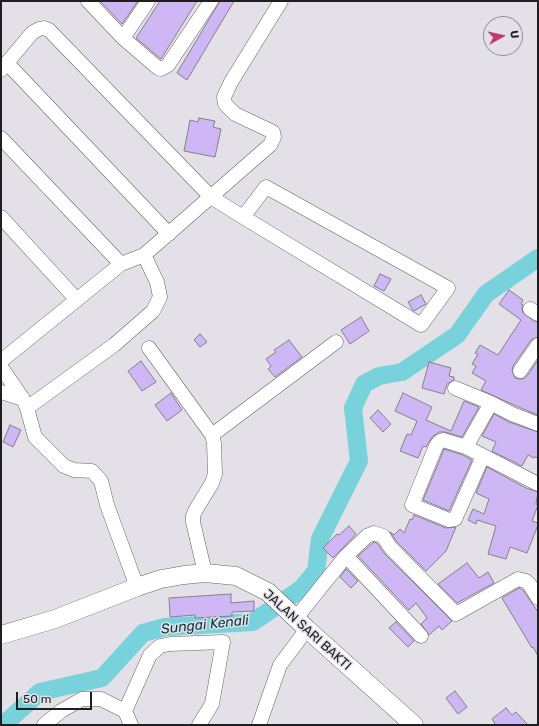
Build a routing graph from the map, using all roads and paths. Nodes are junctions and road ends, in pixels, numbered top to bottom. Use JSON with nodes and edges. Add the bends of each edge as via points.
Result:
{"nodes":[{"id":1,"x":88,"y":1,"type":"edge"},
{"id":2,"x":148,"y":1,"type":"edge"},
{"id":3,"x":211,"y":1,"type":"edge"},
{"id":4,"x":279,"y":2,"type":"edge"},
{"id":5,"x":123,"y":38,"type":"junction"},
{"id":6,"x":4,"y":66,"type":"edge"},
{"id":7,"x":1,"y":138,"type":"edge"},
{"id":8,"x":211,"y":197,"type":"junction"},
{"id":9,"x":1,"y":217,"type":"edge"},
{"id":10,"x":243,"y":217,"type":"junction"},
{"id":11,"x":169,"y":234,"type":"junction"},
{"id":12,"x":144,"y":255,"type":"junction"},
{"id":13,"x":121,"y":264,"type":"junction"},
{"id":14,"x":77,"y":300,"type":"junction"},
{"id":15,"x":336,"y":342,"type":"dead end"},
{"id":16,"x":538,"y":345,"type":"edge"},
{"id":17,"x":149,"y":348,"type":"dead end"},
{"id":18,"x":1,"y":361,"type":"edge"},
{"id":19,"x":1,"y":367,"type":"edge"},
{"id":20,"x":520,"y":370,"type":"dead end"},
{"id":21,"x":455,"y":388,"type":"dead end"},
{"id":22,"x":1,"y":392,"type":"edge"},
{"id":23,"x":25,"y":403,"type":"junction"},
{"id":24,"x":491,"y":403,"type":"junction"},
{"id":25,"x":538,"y":424,"type":"edge"},
{"id":26,"x":212,"y":435,"type":"junction"},
{"id":27,"x":466,"y":447,"type":"junction"},
{"id":28,"x":483,"y":456,"type":"junction"},
{"id":29,"x":538,"y":484,"type":"edge"},
{"id":30,"x":346,"y":556,"type":"junction"},
{"id":31,"x":205,"y":573,"type":"junction"},
{"id":32,"x":534,"y":585,"type":"edge"},
{"id":33,"x":137,"y":587,"type":"junction"},
{"id":34,"x":538,"y":598,"type":"edge"},
{"id":35,"x":297,"y":620,"type":"junction"},
{"id":36,"x":1,"y":635,"type":"edge"},
{"id":37,"x":421,"y":636,"type":"dead end"},
{"id":38,"x":132,"y":721,"type":"edge"},
{"id":39,"x":44,"y":725,"type":"edge"},
{"id":40,"x":199,"y":725,"type":"edge"},
{"id":41,"x":259,"y":725,"type":"edge"},
{"id":42,"x":414,"y":725,"type":"edge"}],
"edges":[{"from":1,"to":5,"type":"street"},
{"from":2,"to":5,"type":"street"},
{"from":3,"to":5,"type":"street","via":[[164,69],[158,68]]},
{"from":4,"to":8,"type":"street","via":[[224,97],[225,104],[235,114],[273,132],[274,137],[270,145]]},
{"from":6,"to":8,"type":"street","via":[[32,33],[38,29],[49,30]]},
{"from":6,"to":11,"type":"street"},
{"from":7,"to":13,"type":"street"},
{"from":8,"to":10,"type":"street"},
{"from":8,"to":11,"type":"street"},
{"from":9,"to":14,"type":"street"},
{"from":10,"to":10,"type":"street","via":[[266,187],[448,288],[421,326]]},
{"from":11,"to":12,"type":"street"},
{"from":12,"to":13,"type":"street"},
{"from":12,"to":23,"type":"street","via":[[157,282],[160,297],[153,311],[114,345]]},
{"from":13,"to":14,"type":"street"},
{"from":14,"to":18,"type":"street"},
{"from":15,"to":26,"type":"street"},
{"from":16,"to":20,"type":"street"},
{"from":17,"to":26,"type":"street"},
{"from":19,"to":23,"type":"street"},
{"from":21,"to":24,"type":"street"},
{"from":22,"to":23,"type":"street"},
{"from":23,"to":33,"type":"street","via":[[35,437],[64,466],[74,470],[92,471],[101,481],[107,505]]},
{"from":24,"to":25,"type":"street"},
{"from":24,"to":27,"type":"street"},
{"from":26,"to":31,"type":"street","via":[[215,474],[193,516]]},
{"from":27,"to":28,"type":"street"},
{"from":27,"to":28,"type":"street","via":[[443,440],[439,442],[412,504],[449,520],[455,519]]},
{"from":28,"to":29,"type":"street"},
{"from":30,"to":32,"type":"street","via":[[367,536],[374,533],[383,536],[390,547],[456,614],[515,580]]},
{"from":30,"to":35,"type":"street"},
{"from":30,"to":37,"type":"street"},
{"from":31,"to":33,"type":"main road","name":"JALAN SARI BAKTI","via":[[184,574]]},
{"from":31,"to":35,"type":"main road","name":"JALAN SARI BAKTI","via":[[236,576],[268,592]]},
{"from":32,"to":34,"type":"street"},
{"from":33,"to":36,"type":"main road","name":"JALAN SARI BAKTI","via":[[55,619]]},
{"from":35,"to":41,"type":"street"},
{"from":35,"to":42,"type":"main road","name":"JALAN SARI BAKTI"},
{"from":38,"to":39,"type":"street","via":[[101,699],[82,699]]},
{"from":38,"to":40,"type":"street","via":[[150,655],[160,646],[223,642],[212,704]]}]}
